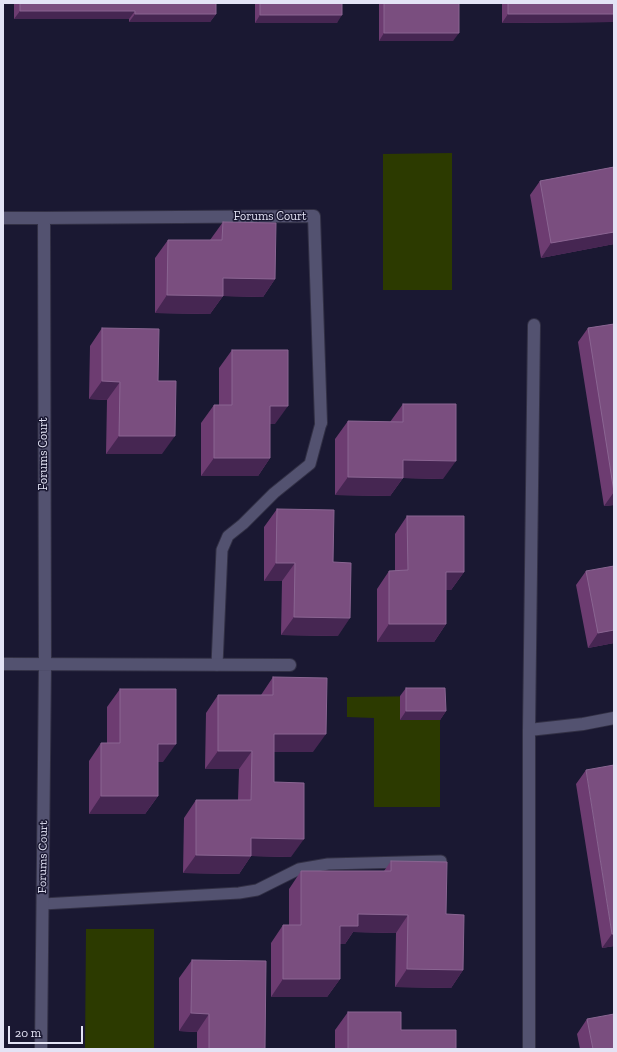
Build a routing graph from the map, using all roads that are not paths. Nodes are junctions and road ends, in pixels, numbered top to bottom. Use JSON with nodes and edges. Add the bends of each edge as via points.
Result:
{"nodes":[{"id":1,"x":3,"y":218,"type":"edge"},
{"id":2,"x":44,"y":218,"type":"junction"},
{"id":3,"x":534,"y":325,"type":"dead end"},
{"id":4,"x":321,"y":423,"type":"joint"},
{"id":5,"x":3,"y":664,"type":"edge"},
{"id":6,"x":45,"y":665,"type":"junction"},
{"id":7,"x":217,"y":665,"type":"junction"},
{"id":8,"x":290,"y":665,"type":"dead end"},
{"id":9,"x":614,"y":718,"type":"edge"},
{"id":10,"x":529,"y":730,"type":"junction"},
{"id":11,"x":441,"y":861,"type":"edge"},
{"id":12,"x":43,"y":904,"type":"junction"},
{"id":13,"x":41,"y":1049,"type":"edge"},
{"id":14,"x":529,"y":1049,"type":"edge"}],
"edges":[{"from":1,"to":2,"type":"street","name":"Forums Court"},
{"from":2,"to":4,"type":"street","name":"Forums Court","via":[[314,216]]},
{"from":2,"to":6,"type":"street","name":"Forums Court"},
{"from":3,"to":10,"type":"street"},
{"from":4,"to":7,"type":"lane","via":[[310,464],[228,536],[222,550]]},
{"from":5,"to":6,"type":"street"},
{"from":6,"to":7,"type":"street"},
{"from":6,"to":12,"type":"street","name":"Forums Court"},
{"from":7,"to":8,"type":"street"},
{"from":9,"to":10,"type":"street"},
{"from":10,"to":14,"type":"street"},
{"from":11,"to":12,"type":"lane","via":[[328,864],[299,869],[257,890],[239,893]]},
{"from":12,"to":13,"type":"street","name":"Forums Court"}]}
